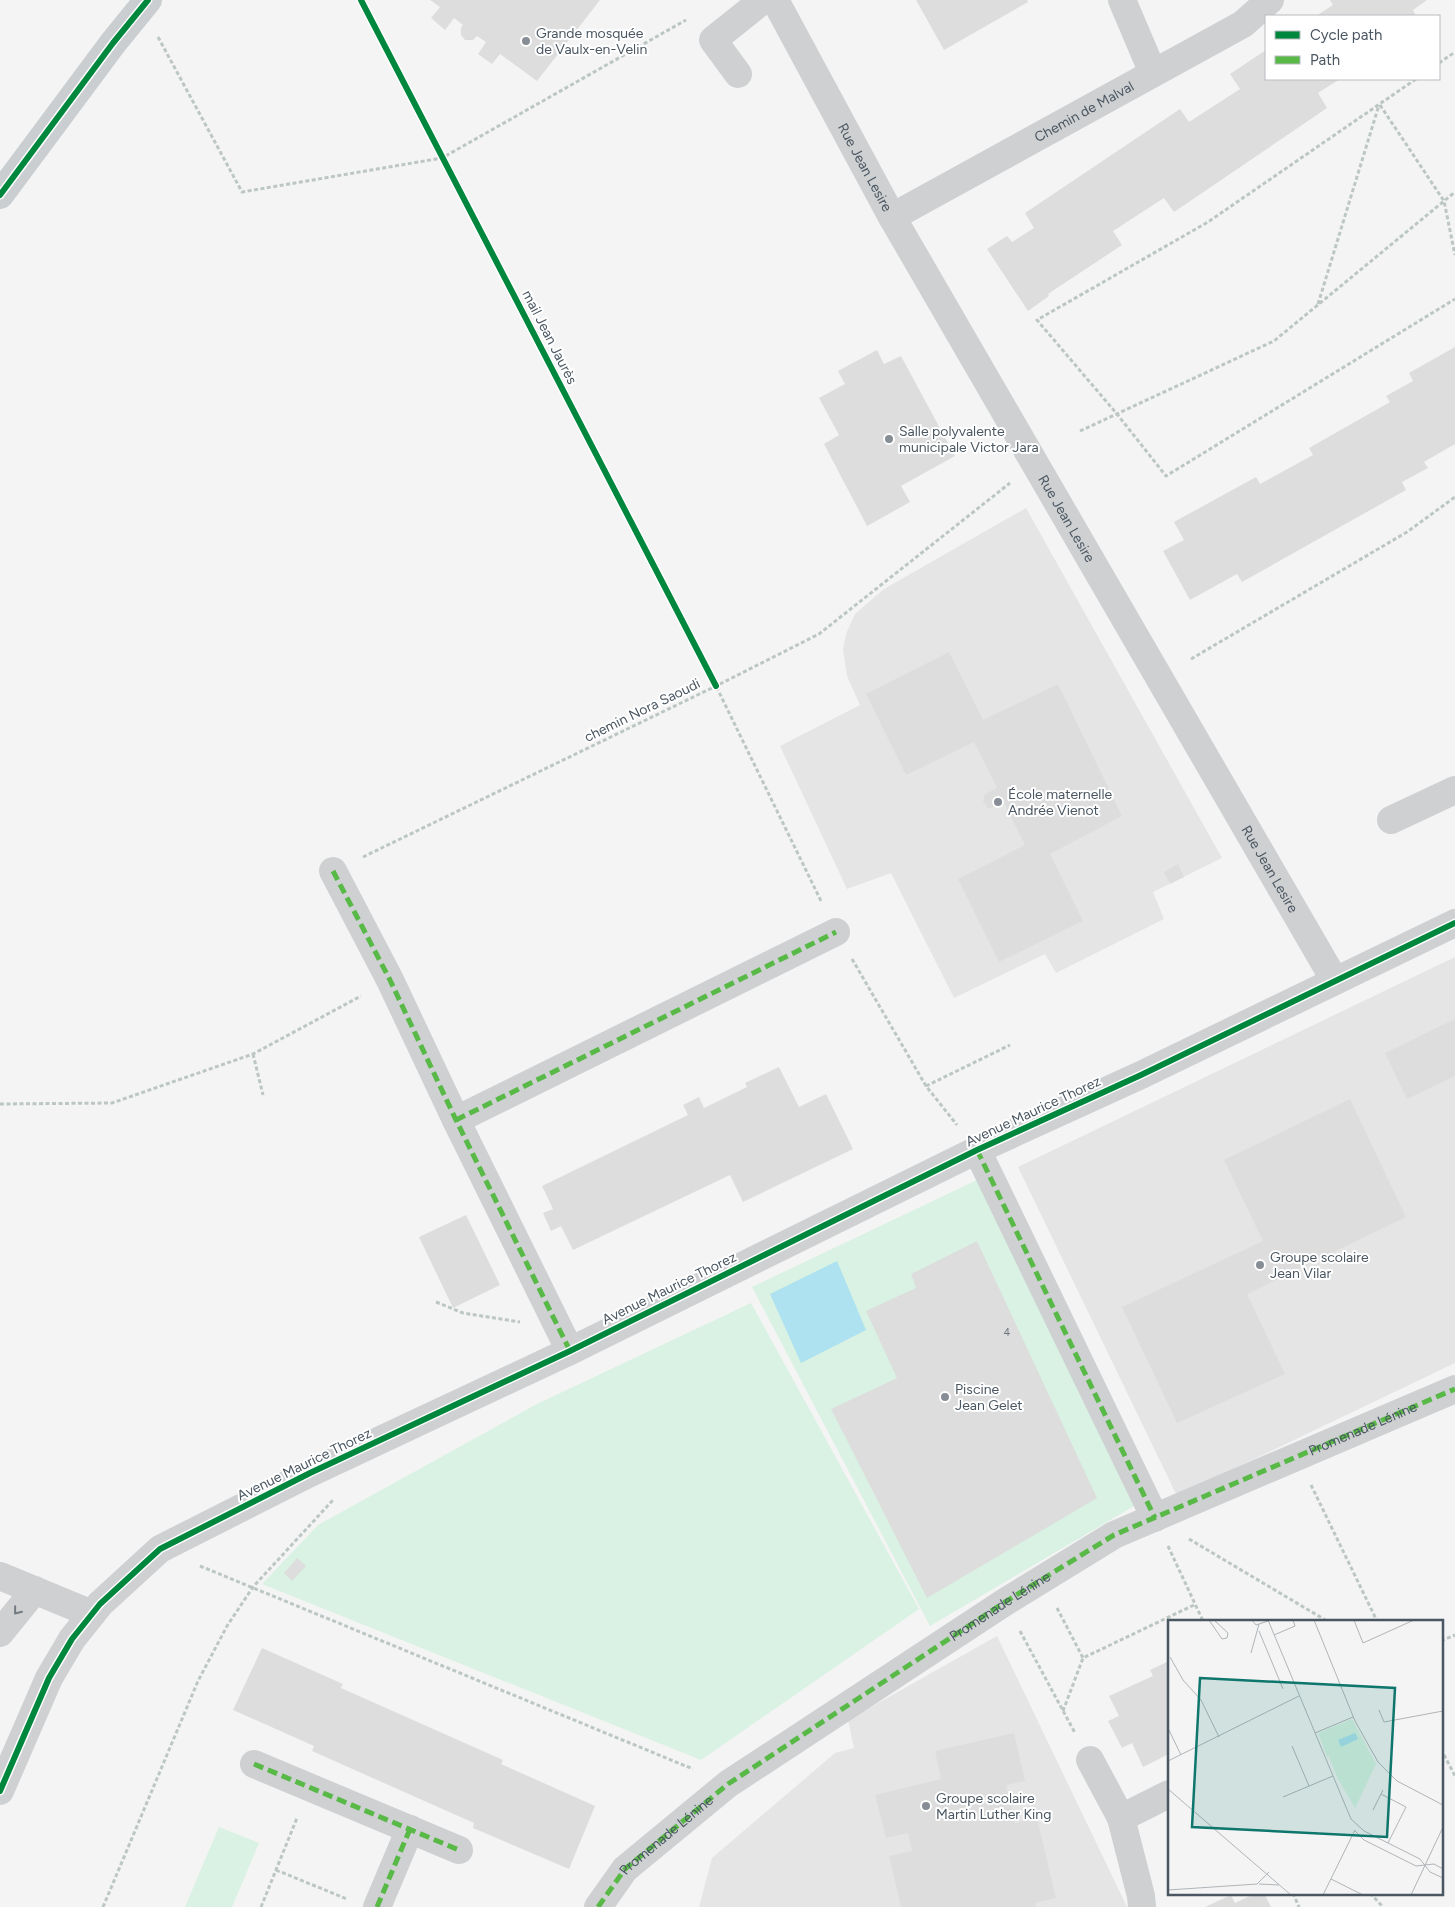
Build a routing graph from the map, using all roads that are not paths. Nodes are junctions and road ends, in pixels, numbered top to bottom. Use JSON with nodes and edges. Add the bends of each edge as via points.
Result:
{"nodes":[{"id":1,"x":763,"y":0,"type":"edge"},
{"id":2,"x":776,"y":0,"type":"edge"},
{"id":3,"x":1122,"y":0,"type":"edge"},
{"id":4,"x":1270,"y":0,"type":"edge"},
{"id":5,"x":145,"y":4,"type":"edge"},
{"id":6,"x":738,"y":74,"type":"dead end"},
{"id":7,"x":1153,"y":74,"type":"junction"},
{"id":8,"x":0,"y":195,"type":"edge"},
{"id":9,"x":892,"y":218,"type":"junction"},
{"id":10,"x":1455,"y":790,"type":"edge"},
{"id":11,"x":1391,"y":820,"type":"dead end"},
{"id":12,"x":333,"y":871,"type":"road end"},
{"id":13,"x":1455,"y":923,"type":"edge"},
{"id":14,"x":836,"y":932,"type":"dead end"},
{"id":15,"x":1335,"y":981,"type":"junction"},
{"id":16,"x":456,"y":1120,"type":"junction"},
{"id":17,"x":977,"y":1150,"type":"junction"},
{"id":18,"x":565,"y":1340,"type":"junction"},
{"id":19,"x":1455,"y":1389,"type":"edge"},
{"id":20,"x":1155,"y":1518,"type":"junction"},
{"id":21,"x":0,"y":1576,"type":"edge"},
{"id":22,"x":35,"y":1590,"type":"junction"},
{"id":23,"x":92,"y":1614,"type":"junction"},
{"id":24,"x":0,"y":1633,"type":"edge"},
{"id":25,"x":1090,"y":1760,"type":"road end"},
{"id":26,"x":254,"y":1764,"type":"dead end"},
{"id":27,"x":0,"y":1791,"type":"edge"},
{"id":28,"x":1168,"y":1794,"type":"edge"},
{"id":29,"x":1121,"y":1818,"type":"junction"},
{"id":30,"x":410,"y":1829,"type":"junction"},
{"id":31,"x":459,"y":1850,"type":"dead end"},
{"id":32,"x":377,"y":1907,"type":"edge"},
{"id":33,"x":598,"y":1907,"type":"edge"},
{"id":34,"x":1142,"y":1907,"type":"edge"}],
"edges":[{"from":1,"to":6,"type":"street","via":[[713,40]]},
{"from":2,"to":9,"type":"street","name":"Rue Jean Lesire"},
{"from":3,"to":7,"type":"street"},
{"from":4,"to":7,"type":"street","name":"Chemin de Malval","via":[[1243,24]]},
{"from":5,"to":8,"type":"main road"},
{"from":7,"to":9,"type":"street","name":"Chemin de Malval"},
{"from":9,"to":15,"type":"street","name":"Rue Jean Lesire"},
{"from":10,"to":11,"type":"street"},
{"from":12,"to":16,"type":"street","via":[[390,980]]},
{"from":13,"to":15,"type":"street","name":"Avenue Maurice Thorez"},
{"from":14,"to":16,"type":"street"},
{"from":15,"to":17,"type":"street","name":"Avenue Maurice Thorez"},
{"from":16,"to":18,"type":"street"},
{"from":17,"to":18,"type":"street","name":"Avenue Maurice Thorez"},
{"from":17,"to":20,"type":"street"},
{"from":18,"to":23,"type":"street","name":"Avenue Maurice Thorez","via":[[160,1550]]},
{"from":19,"to":20,"type":"street","name":"Promenade Lénine"},
{"from":20,"to":33,"type":"street","name":"Promenade Lénine","via":[[1114,1536],[1005,1602],[728,1784],[625,1869]]},
{"from":21,"to":22,"type":"street"},
{"from":22,"to":23,"type":"street"},
{"from":22,"to":24,"type":"street","one_way":true},
{"from":23,"to":27,"type":"street","name":"Avenue Maurice Thorez","via":[[72,1639],[49,1678]]},
{"from":25,"to":29,"type":"street"},
{"from":26,"to":30,"type":"street"},
{"from":28,"to":29,"type":"street"},
{"from":29,"to":34,"type":"street"},
{"from":30,"to":31,"type":"street"},
{"from":30,"to":32,"type":"street"}]}
